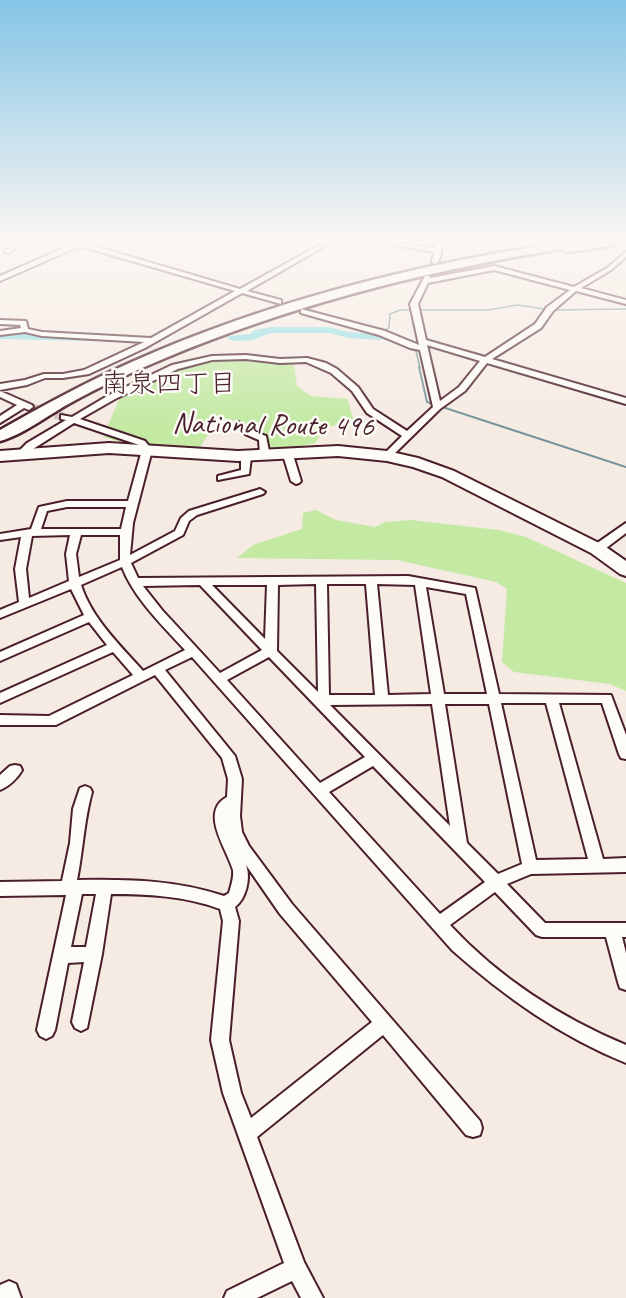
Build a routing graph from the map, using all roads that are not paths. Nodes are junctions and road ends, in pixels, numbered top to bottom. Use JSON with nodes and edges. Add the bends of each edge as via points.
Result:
{"nodes":[{"id":1,"x":217,"y":304,"type":"edge"},
{"id":2,"x":296,"y":304,"type":"edge"},
{"id":3,"x":414,"y":304,"type":"edge"},
{"id":4,"x":557,"y":304,"type":"edge"},
{"id":5,"x":304,"y":310,"type":"dead end"},
{"id":6,"x":0,"y":322,"type":"edge"},
{"id":7,"x":25,"y":330,"type":"junction"},
{"id":8,"x":0,"y":333,"type":"edge"},
{"id":9,"x":152,"y":340,"type":"junction"},
{"id":10,"x":423,"y":345,"type":"junction"},
{"id":11,"x":485,"y":360,"type":"junction"},
{"id":12,"x":0,"y":387,"type":"edge"},
{"id":13,"x":0,"y":394,"type":"edge"},
{"id":14,"x":626,"y":401,"type":"edge"},
{"id":15,"x":437,"y":407,"type":"junction"},
{"id":16,"x":64,"y":417,"type":"tunnel mouth"},
{"id":17,"x":74,"y":419,"type":"junction"},
{"id":18,"x":0,"y":420,"type":"edge"},
{"id":19,"x":238,"y":425,"type":"dead end"},
{"id":20,"x":0,"y":436,"type":"edge"},
{"id":21,"x":408,"y":436,"type":"junction"},
{"id":22,"x":147,"y":450,"type":"junction"},
{"id":23,"x":22,"y":453,"type":"junction"},
{"id":24,"x":288,"y":455,"type":"junction"},
{"id":25,"x":0,"y":456,"type":"edge"},
{"id":26,"x":266,"y":456,"type":"junction"},
{"id":27,"x":387,"y":456,"type":"junction"},
{"id":28,"x":246,"y":457,"type":"junction"},
{"id":29,"x":221,"y":478,"type":"dead end"},
{"id":30,"x":296,"y":482,"type":"dead end"},
{"id":31,"x":260,"y":492,"type":"dead end"},
{"id":32,"x":134,"y":504,"type":"junction"},
{"id":33,"x":626,"y":527,"type":"edge"},
{"id":34,"x":127,"y":532,"type":"junction"},
{"id":35,"x":31,"y":533,"type":"junction"},
{"id":36,"x":76,"y":533,"type":"junction"},
{"id":37,"x":0,"y":537,"type":"edge"},
{"id":38,"x":597,"y":549,"type":"junction"},
{"id":39,"x":125,"y":562,"type":"junction"},
{"id":40,"x":626,"y":570,"type":"edge"},
{"id":41,"x":371,"y":580,"type":"junction"},
{"id":42,"x":202,"y":581,"type":"junction"},
{"id":43,"x":273,"y":581,"type":"junction"},
{"id":44,"x":321,"y":581,"type":"junction"},
{"id":45,"x":420,"y":581,"type":"junction"},
{"id":46,"x":134,"y":582,"type":"junction"},
{"id":47,"x":73,"y":584,"type":"junction"},
{"id":48,"x":25,"y":604,"type":"junction"},
{"id":49,"x":0,"y":614,"type":"edge"},
{"id":50,"x":91,"y":616,"type":"junction"},
{"id":51,"x":115,"y":646,"type":"junction"},
{"id":52,"x":194,"y":651,"type":"junction"},
{"id":53,"x":271,"y":651,"type":"junction"},
{"id":54,"x":0,"y":657,"type":"edge"},
{"id":55,"x":157,"y":669,"type":"junction"},
{"id":56,"x":141,"y":676,"type":"junction"},
{"id":57,"x":219,"y":679,"type":"junction"},
{"id":58,"x":551,"y":698,"type":"junction"},
{"id":59,"x":0,"y":699,"type":"edge"},
{"id":60,"x":439,"y":699,"type":"junction"},
{"id":61,"x":494,"y":699,"type":"junction"},
{"id":62,"x":318,"y":700,"type":"junction"},
{"id":63,"x":382,"y":700,"type":"junction"},
{"id":64,"x":611,"y":708,"type":"junction"},
{"id":65,"x":626,"y":713,"type":"edge"},
{"id":66,"x":0,"y":720,"type":"edge"},
{"id":67,"x":626,"y":754,"type":"edge"},
{"id":68,"x":375,"y":758,"type":"junction"},
{"id":69,"x":15,"y":770,"type":"dead end"},
{"id":70,"x":0,"y":784,"type":"edge"},
{"id":71,"x":320,"y":790,"type":"junction"},
{"id":72,"x":85,"y":792,"type":"dead end"},
{"id":73,"x":234,"y":800,"type":"junction"},
{"id":74,"x":460,"y":844,"type":"junction"},
{"id":75,"x":597,"y":865,"type":"junction"},
{"id":76,"x":626,"y":865,"type":"edge"},
{"id":77,"x":530,"y":867,"type":"junction"},
{"id":78,"x":496,"y":882,"type":"junction"},
{"id":79,"x":105,"y":887,"type":"junction"},
{"id":80,"x":0,"y":889,"type":"edge"},
{"id":81,"x":72,"y":889,"type":"junction"},
{"id":82,"x":226,"y":904,"type":"junction"},
{"id":83,"x":439,"y":924,"type":"junction"},
{"id":84,"x":619,"y":930,"type":"edge"},
{"id":85,"x":94,"y":954,"type":"junction"},
{"id":86,"x":62,"y":955,"type":"junction"},
{"id":87,"x":626,"y":982,"type":"edge"},
{"id":88,"x":81,"y":1022,"type":"dead end"},
{"id":89,"x":384,"y":1024,"type":"junction"},
{"id":90,"x":46,"y":1030,"type":"dead end"},
{"id":91,"x":626,"y":1054,"type":"edge"},
{"id":92,"x":473,"y":1128,"type":"dead end"},
{"id":93,"x":247,"y":1133,"type":"junction"},
{"id":94,"x":296,"y":1268,"type":"junction"},
{"id":95,"x":0,"y":1297,"type":"edge"},
{"id":96,"x":11,"y":1298,"type":"edge"},
{"id":97,"x":234,"y":1298,"type":"edge"},
{"id":98,"x":312,"y":1298,"type":"edge"}],
"edges":[{"from":1,"to":9,"type":"street"},
{"from":2,"to":20,"type":"highway","via":[[156,355],[79,391]]},
{"from":3,"to":10,"type":"street"},
{"from":4,"to":11,"type":"street","via":[[538,326]]},
{"from":5,"to":10,"type":"street","via":[[413,346]]},
{"from":6,"to":7,"type":"street","via":[[23,323]]},
{"from":7,"to":8,"type":"street"},
{"from":7,"to":9,"type":"street"},
{"from":9,"to":12,"type":"street","via":[[87,372],[44,376]]},
{"from":10,"to":11,"type":"street"},
{"from":10,"to":15,"type":"street"},
{"from":11,"to":14,"type":"street"},
{"from":11,"to":15,"type":"street","via":[[462,389]]},
{"from":13,"to":18,"type":"street","via":[[26,406]]},
{"from":15,"to":21,"type":"street"},
{"from":16,"to":17,"type":"street"},
{"from":17,"to":21,"type":"street","via":[[175,366],[212,358],[307,360],[334,371],[355,389],[370,411]]},
{"from":17,"to":22,"type":"street","via":[[142,443]]},
{"from":17,"to":23,"type":"street"},
{"from":19,"to":26,"type":"street","via":[[263,438]]},
{"from":21,"to":27,"type":"street"},
{"from":22,"to":23,"type":"highway","name":"National Route 496","via":[[98,448]]},
{"from":22,"to":28,"type":"highway","name":"National Route 496"},
{"from":22,"to":32,"type":"street"},
{"from":23,"to":25,"type":"highway","name":"National Route 496"},
{"from":24,"to":26,"type":"highway","name":"National Route 496"},
{"from":24,"to":27,"type":"highway","name":"National Route 496","via":[[338,451]]},
{"from":24,"to":30,"type":"street"},
{"from":26,"to":28,"type":"highway","name":"National Route 496"},
{"from":27,"to":38,"type":"highway","name":"National Route 496","via":[[448,474]]},
{"from":28,"to":29,"type":"street","via":[[246,472]]},
{"from":31,"to":39,"type":"street","via":[[193,513],[178,533]]},
{"from":32,"to":34,"type":"street"},
{"from":32,"to":35,"type":"street","via":[[67,504],[43,509]]},
{"from":33,"to":38,"type":"street"},
{"from":34,"to":36,"type":"street"},
{"from":34,"to":39,"type":"street"},
{"from":35,"to":36,"type":"street"},
{"from":35,"to":37,"type":"street"},
{"from":35,"to":48,"type":"street","via":[[22,547],[19,579]]},
{"from":36,"to":47,"type":"street","via":[[70,557]]},
{"from":38,"to":40,"type":"highway","name":"National Route 496"},
{"from":39,"to":46,"type":"street"},
{"from":39,"to":47,"type":"street"},
{"from":41,"to":44,"type":"street"},
{"from":41,"to":45,"type":"street"},
{"from":41,"to":63,"type":"street"},
{"from":42,"to":43,"type":"street"},
{"from":42,"to":46,"type":"street"},
{"from":42,"to":53,"type":"street"},
{"from":43,"to":44,"type":"street"},
{"from":43,"to":53,"type":"street"},
{"from":44,"to":62,"type":"street","via":[[324,693]]},
{"from":45,"to":60,"type":"street"},
{"from":45,"to":61,"type":"street","via":[[471,591]]},
{"from":46,"to":52,"type":"street"},
{"from":47,"to":48,"type":"street"},
{"from":47,"to":50,"type":"street"},
{"from":48,"to":49,"type":"street"},
{"from":50,"to":51,"type":"street"},
{"from":50,"to":54,"type":"street"},
{"from":51,"to":56,"type":"street"},
{"from":51,"to":59,"type":"street"},
{"from":52,"to":55,"type":"street"},
{"from":52,"to":57,"type":"street"},
{"from":53,"to":57,"type":"street"},
{"from":53,"to":62,"type":"street"},
{"from":55,"to":56,"type":"street"},
{"from":55,"to":73,"type":"street","via":[[228,756],[235,779]]},
{"from":56,"to":66,"type":"street","via":[[51,721]]},
{"from":57,"to":71,"type":"street"},
{"from":58,"to":61,"type":"street"},
{"from":58,"to":64,"type":"street","via":[[607,698]]},
{"from":58,"to":75,"type":"street"},
{"from":60,"to":61,"type":"street"},
{"from":60,"to":63,"type":"street"},
{"from":60,"to":74,"type":"street"},
{"from":61,"to":77,"type":"street"},
{"from":62,"to":63,"type":"street"},
{"from":62,"to":68,"type":"street"},
{"from":64,"to":65,"type":"street"},
{"from":64,"to":67,"type":"street"},
{"from":68,"to":71,"type":"street"},
{"from":68,"to":74,"type":"street"},
{"from":69,"to":70,"type":"street"},
{"from":71,"to":83,"type":"street"},
{"from":72,"to":81,"type":"street"},
{"from":73,"to":82,"type":"street","via":[[225,805],[222,827],[241,872],[236,897]]},
{"from":73,"to":89,"type":"street","via":[[235,832],[244,851],[286,909]]},
{"from":74,"to":78,"type":"street"},
{"from":75,"to":76,"type":"street"},
{"from":75,"to":77,"type":"street"},
{"from":77,"to":78,"type":"street"},
{"from":78,"to":83,"type":"street"},
{"from":78,"to":84,"type":"street","via":[[542,930]]},
{"from":79,"to":81,"type":"street"},
{"from":79,"to":82,"type":"street","via":[[192,893]]},
{"from":79,"to":85,"type":"street"},
{"from":80,"to":81,"type":"street"},
{"from":81,"to":86,"type":"street"},
{"from":82,"to":93,"type":"street","via":[[231,921],[220,1040],[232,1094]]},
{"from":83,"to":91,"type":"street","via":[[498,981],[554,1019]]},
{"from":84,"to":87,"type":"street"},
{"from":85,"to":86,"type":"street"},
{"from":85,"to":88,"type":"street"},
{"from":86,"to":90,"type":"street"},
{"from":89,"to":92,"type":"street"},
{"from":89,"to":93,"type":"street"},
{"from":93,"to":94,"type":"street"},
{"from":94,"to":97,"type":"street"},
{"from":94,"to":98,"type":"street"},
{"from":95,"to":96,"type":"street","via":[[9,1291]]}]}
